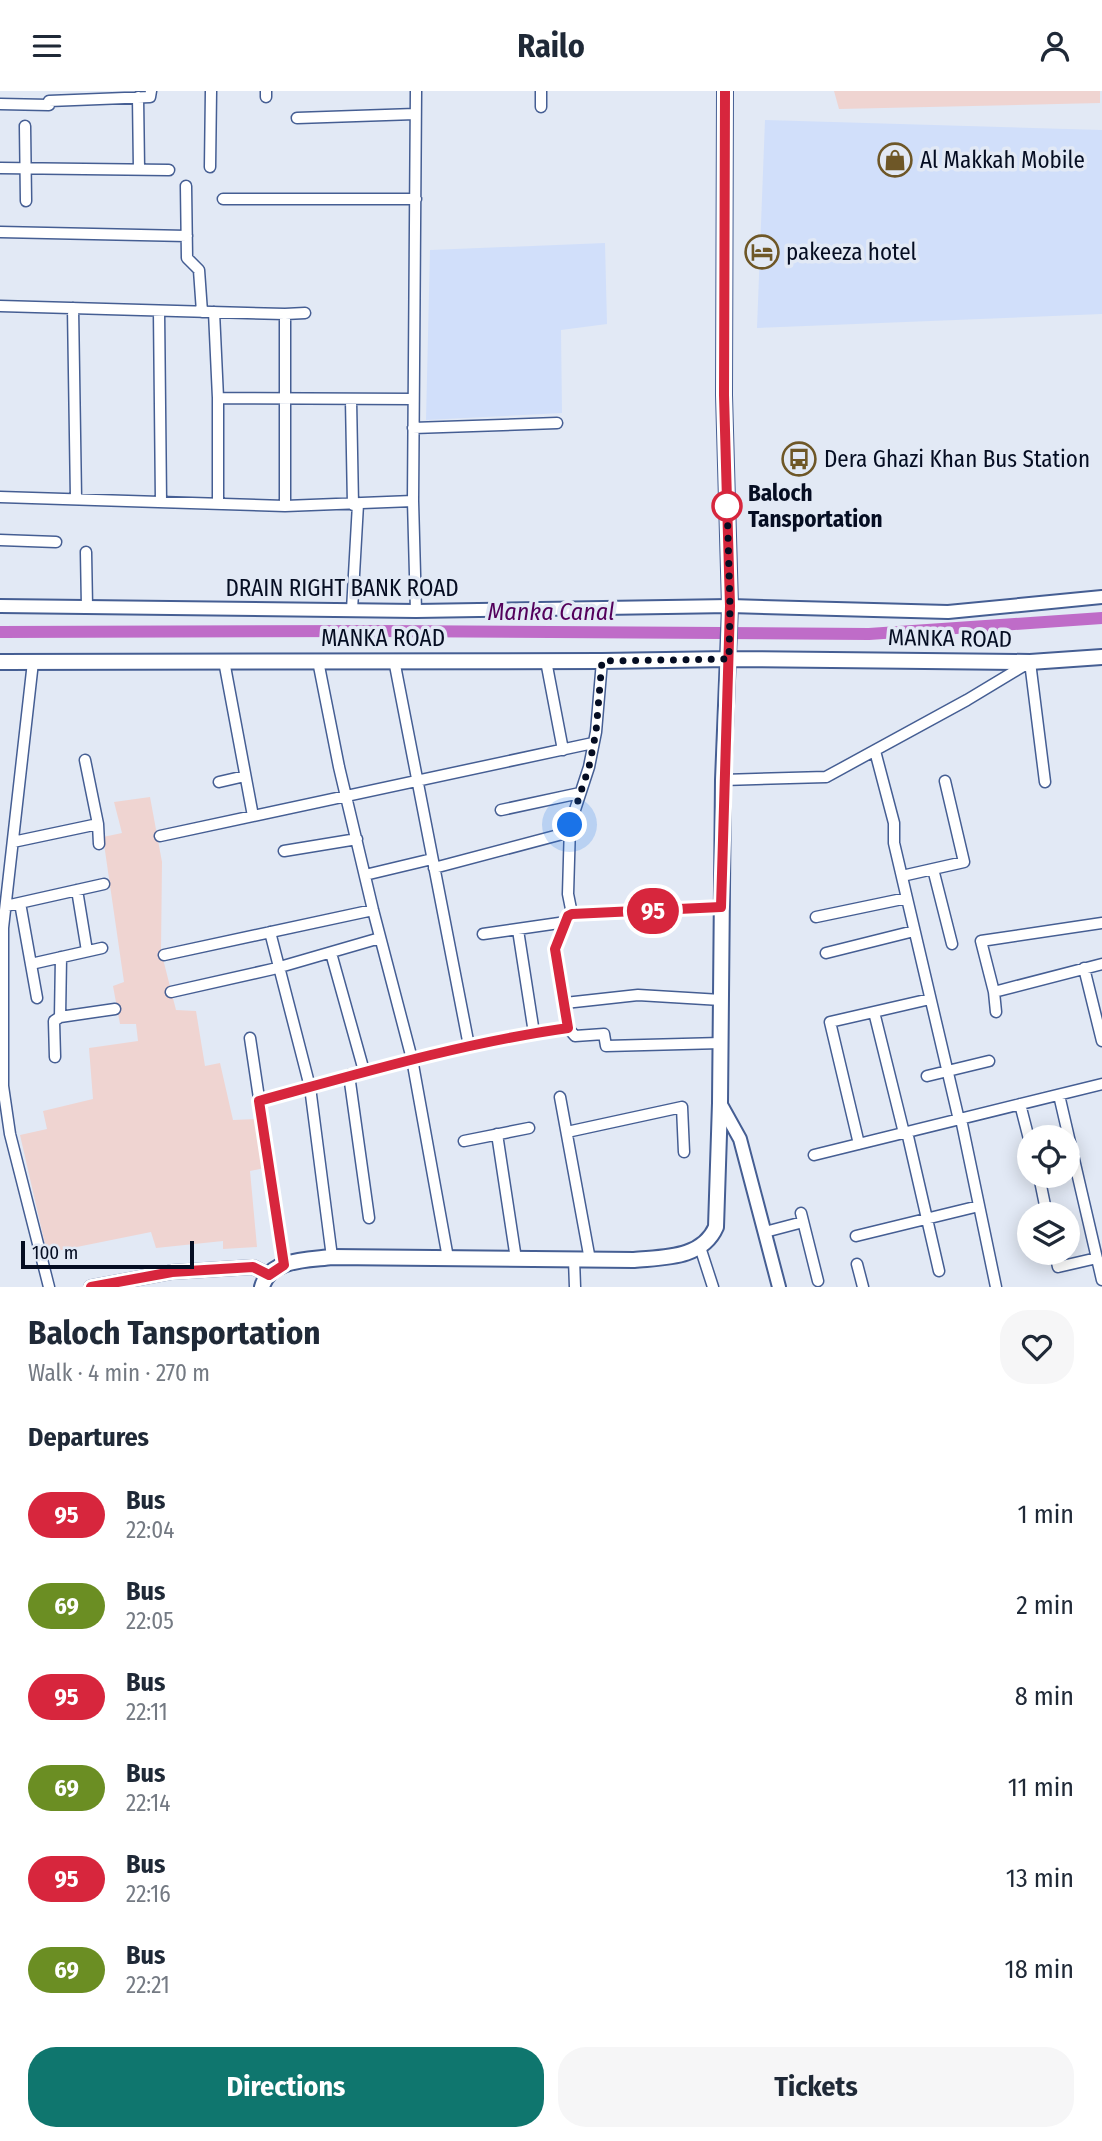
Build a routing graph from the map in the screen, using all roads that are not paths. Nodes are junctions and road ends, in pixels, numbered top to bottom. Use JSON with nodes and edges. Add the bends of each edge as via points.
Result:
{"nodes":[{"id":1,"x":150,"y":91,"type":"edge"},
{"id":2,"x":211,"y":91,"type":"edge"},
{"id":3,"x":416,"y":91,"type":"edge"},
{"id":4,"x":541,"y":91,"type":"edge"},
{"id":5,"x":725,"y":91,"type":"edge"},
{"id":6,"x":63,"y":96,"type":"edge"},
{"id":7,"x":138,"y":97,"type":"junction"},
{"id":8,"x":0,"y":104,"type":"edge"},
{"id":9,"x":541,"y":107,"type":"dead end"},
{"id":10,"x":415,"y":114,"type":"junction"},
{"id":11,"x":297,"y":118,"type":"dead end"},
{"id":12,"x":25,"y":126,"type":"dead end"},
{"id":13,"x":210,"y":167,"type":"dead end"},
{"id":14,"x":0,"y":168,"type":"edge"},
{"id":15,"x":25,"y":168,"type":"junction"},
{"id":16,"x":139,"y":169,"type":"junction"},
{"id":17,"x":169,"y":170,"type":"dead end"},
{"id":18,"x":186,"y":186,"type":"dead end"},
{"id":19,"x":223,"y":199,"type":"dead end"},
{"id":20,"x":416,"y":199,"type":"junction"},
{"id":21,"x":26,"y":201,"type":"dead end"},
{"id":22,"x":0,"y":232,"type":"edge"},
{"id":23,"x":187,"y":236,"type":"junction"},
{"id":24,"x":0,"y":306,"type":"edge"},
{"id":25,"x":73,"y":308,"type":"junction"},
{"id":26,"x":159,"y":311,"type":"junction"},
{"id":27,"x":202,"y":312,"type":"junction"},
{"id":28,"x":214,"y":312,"type":"junction"},
{"id":29,"x":306,"y":313,"type":"dead end"},
{"id":30,"x":285,"y":314,"type":"junction"},
{"id":31,"x":218,"y":398,"type":"junction"},
{"id":32,"x":285,"y":398,"type":"junction"},
{"id":33,"x":413,"y":399,"type":"junction"},
{"id":34,"x":351,"y":400,"type":"junction"},
{"id":35,"x":557,"y":423,"type":"dead end"},
{"id":36,"x":413,"y":428,"type":"junction"},
{"id":37,"x":0,"y":497,"type":"edge"},
{"id":38,"x":76,"y":499,"type":"junction"},
{"id":39,"x":413,"y":501,"type":"junction"},
{"id":40,"x":161,"y":502,"type":"junction"},
{"id":41,"x":218,"y":503,"type":"junction"},
{"id":42,"x":355,"y":504,"type":"junction"},
{"id":43,"x":285,"y":506,"type":"junction"},
{"id":44,"x":0,"y":540,"type":"edge"},
{"id":45,"x":56,"y":542,"type":"dead end"},
{"id":46,"x":86,"y":552,"type":"dead end"},
{"id":47,"x":1102,"y":597,"type":"edge"},
{"id":48,"x":0,"y":606,"type":"edge"},
{"id":49,"x":730,"y":606,"type":"junction"},
{"id":50,"x":87,"y":607,"type":"junction"},
{"id":51,"x":352,"y":610,"type":"junction"},
{"id":52,"x":416,"y":611,"type":"junction"},
{"id":53,"x":1102,"y":657,"type":"edge"},
{"id":54,"x":729,"y":659,"type":"junction"},
{"id":55,"x":394,"y":660,"type":"junction"},
{"id":56,"x":33,"y":661,"type":"junction"},
{"id":57,"x":224,"y":661,"type":"junction"},
{"id":58,"x":318,"y":661,"type":"junction"},
{"id":59,"x":546,"y":661,"type":"junction"},
{"id":60,"x":602,"y":661,"type":"junction"},
{"id":61,"x":0,"y":662,"type":"edge"},
{"id":62,"x":1030,"y":662,"type":"junction"},
{"id":63,"x":593,"y":743,"type":"junction"},
{"id":64,"x":562,"y":750,"type":"junction"},
{"id":65,"x":875,"y":751,"type":"junction"},
{"id":66,"x":85,"y":761,"type":"dead end"},
{"id":67,"x":245,"y":776,"type":"junction"},
{"id":68,"x":723,"y":780,"type":"junction"},
{"id":69,"x":416,"y":781,"type":"junction"},
{"id":70,"x":945,"y":781,"type":"dead end"},
{"id":71,"x":219,"y":782,"type":"dead end"},
{"id":72,"x":1045,"y":782,"type":"dead end"},
{"id":73,"x":580,"y":793,"type":"junction"},
{"id":74,"x":347,"y":797,"type":"junction"},
{"id":75,"x":501,"y":810,"type":"dead end"},
{"id":76,"x":253,"y":817,"type":"junction"},
{"id":77,"x":98,"y":824,"type":"junction"},
{"id":78,"x":570,"y":832,"type":"junction"},
{"id":79,"x":160,"y":836,"type":"dead end"},
{"id":80,"x":357,"y":839,"type":"junction"},
{"id":81,"x":13,"y":842,"type":"junction"},
{"id":82,"x":99,"y":843,"type":"dead end"},
{"id":83,"x":284,"y":851,"type":"dead end"},
{"id":84,"x":433,"y":863,"type":"junction"},
{"id":85,"x":933,"y":869,"type":"junction"},
{"id":86,"x":365,"y":874,"type":"junction"},
{"id":87,"x":902,"y":876,"type":"junction"},
{"id":88,"x":104,"y":884,"type":"dead end"},
{"id":89,"x":76,"y":890,"type":"junction"},
{"id":90,"x":907,"y":898,"type":"junction"},
{"id":91,"x":20,"y":903,"type":"junction"},
{"id":92,"x":6,"y":906,"type":"junction"},
{"id":93,"x":721,"y":907,"type":"junction"},
{"id":94,"x":373,"y":910,"type":"junction"},
{"id":95,"x":816,"y":917,"type":"dead end"},
{"id":96,"x":569,"y":918,"type":"junction"},
{"id":97,"x":1102,"y":923,"type":"edge"},
{"id":98,"x":2,"y":928,"type":"edge"},
{"id":99,"x":518,"y":930,"type":"junction"},
{"id":100,"x":914,"y":931,"type":"junction"},
{"id":101,"x":270,"y":932,"type":"junction"},
{"id":102,"x":483,"y":934,"type":"dead end"},
{"id":103,"x":380,"y":939,"type":"junction"},
{"id":104,"x":952,"y":944,"type":"dead end"},
{"id":105,"x":102,"y":948,"type":"dead end"},
{"id":106,"x":87,"y":951,"type":"junction"},
{"id":107,"x":331,"y":953,"type":"junction"},
{"id":108,"x":826,"y":953,"type":"dead end"},
{"id":109,"x":164,"y":955,"type":"dead end"},
{"id":110,"x":61,"y":957,"type":"junction"},
{"id":111,"x":31,"y":964,"type":"junction"},
{"id":112,"x":1102,"y":964,"type":"edge"},
{"id":113,"x":281,"y":967,"type":"junction"},
{"id":114,"x":1084,"y":968,"type":"junction"},
{"id":115,"x":171,"y":992,"type":"dead end"},
{"id":116,"x":994,"y":992,"type":"junction"},
{"id":117,"x":37,"y":998,"type":"dead end"},
{"id":118,"x":930,"y":999,"type":"junction"},
{"id":119,"x":721,"y":1000,"type":"junction"},
{"id":120,"x":2,"y":1002,"type":"edge"},
{"id":121,"x":565,"y":1003,"type":"junction"},
{"id":122,"x":115,"y":1009,"type":"dead end"},
{"id":123,"x":874,"y":1012,"type":"junction"},
{"id":124,"x":996,"y":1012,"type":"dead end"},
{"id":125,"x":60,"y":1017,"type":"junction"},
{"id":126,"x":568,"y":1028,"type":"junction"},
{"id":127,"x":534,"y":1033,"type":"junction"},
{"id":128,"x":250,"y":1038,"type":"dead end"},
{"id":129,"x":1102,"y":1041,"type":"edge"},
{"id":130,"x":721,"y":1043,"type":"junction"},
{"id":131,"x":469,"y":1046,"type":"junction"},
{"id":132,"x":55,"y":1058,"type":"dead end"},
{"id":133,"x":412,"y":1059,"type":"junction"},
{"id":134,"x":989,"y":1061,"type":"dead end"},
{"id":135,"x":2,"y":1068,"type":"edge"},
{"id":136,"x":364,"y":1071,"type":"junction"},
{"id":137,"x":947,"y":1071,"type":"junction"},
{"id":138,"x":349,"y":1075,"type":"junction"},
{"id":139,"x":927,"y":1076,"type":"dead end"},
{"id":140,"x":1102,"y":1084,"type":"edge"},
{"id":141,"x":310,"y":1087,"type":"junction"},
{"id":142,"x":1059,"y":1095,"type":"junction"},
{"id":143,"x":560,"y":1097,"type":"dead end"},
{"id":144,"x":259,"y":1101,"type":"junction"},
{"id":145,"x":720,"y":1103,"type":"junction"},
{"id":146,"x":1020,"y":1104,"type":"junction"},
{"id":147,"x":960,"y":1119,"type":"junction"},
{"id":148,"x":1025,"y":1125,"type":"edge"},
{"id":149,"x":529,"y":1128,"type":"dead end"},
{"id":150,"x":567,"y":1132,"type":"junction"},
{"id":151,"x":906,"y":1133,"type":"junction"},
{"id":152,"x":498,"y":1134,"type":"junction"},
{"id":153,"x":464,"y":1141,"type":"dead end"},
{"id":154,"x":859,"y":1144,"type":"junction"},
{"id":155,"x":684,"y":1152,"type":"dead end"},
{"id":156,"x":814,"y":1155,"type":"dead end"},
{"id":157,"x":979,"y":1206,"type":"junction"},
{"id":158,"x":369,"y":1218,"type":"dead end"},
{"id":159,"x":928,"y":1219,"type":"junction"},
{"id":160,"x":765,"y":1232,"type":"junction"},
{"id":161,"x":856,"y":1236,"type":"dead end"},
{"id":162,"x":700,"y":1247,"type":"junction"},
{"id":163,"x":332,"y":1257,"type":"junction"},
{"id":164,"x":448,"y":1258,"type":"junction"},
{"id":165,"x":1097,"y":1258,"type":"junction"},
{"id":166,"x":516,"y":1259,"type":"junction"},
{"id":167,"x":574,"y":1259,"type":"junction"},
{"id":168,"x":590,"y":1260,"type":"junction"},
{"id":169,"x":1080,"y":1262,"type":"edge"},
{"id":170,"x":857,"y":1264,"type":"dead end"},
{"id":171,"x":284,"y":1265,"type":"junction"},
{"id":172,"x":939,"y":1271,"type":"dead end"},
{"id":173,"x":818,"y":1280,"type":"dead end"},
{"id":174,"x":1102,"y":1280,"type":"edge"},
{"id":175,"x":265,"y":1281,"type":"edge"},
{"id":176,"x":49,"y":1287,"type":"edge"},
{"id":177,"x":91,"y":1287,"type":"edge"},
{"id":178,"x":575,"y":1287,"type":"edge"},
{"id":179,"x":713,"y":1287,"type":"edge"},
{"id":180,"x":779,"y":1287,"type":"edge"},
{"id":181,"x":863,"y":1287,"type":"edge"},
{"id":182,"x":996,"y":1287,"type":"edge"}],
"edges":[{"from":1,"to":7,"type":"street","via":[[150,97]]},
{"from":2,"to":13,"type":"street"},
{"from":3,"to":10,"type":"street"},
{"from":4,"to":9,"type":"street"},
{"from":5,"to":49,"type":"main road","via":[[724,395]]},
{"from":6,"to":7,"type":"street"},
{"from":6,"to":8,"type":"street","via":[[49,105]]},
{"from":7,"to":16,"type":"street"},
{"from":10,"to":11,"type":"street"},
{"from":10,"to":20,"type":"street"},
{"from":12,"to":15,"type":"street"},
{"from":14,"to":15,"type":"street"},
{"from":15,"to":16,"type":"street"},
{"from":15,"to":21,"type":"street"},
{"from":16,"to":17,"type":"street"},
{"from":18,"to":23,"type":"street"},
{"from":19,"to":20,"type":"street"},
{"from":20,"to":33,"type":"street"},
{"from":22,"to":23,"type":"street"},
{"from":23,"to":27,"type":"street","via":[[187,258],[199,270]]},
{"from":24,"to":25,"type":"street"},
{"from":25,"to":26,"type":"street"},
{"from":25,"to":38,"type":"street"},
{"from":26,"to":27,"type":"street"},
{"from":26,"to":40,"type":"street"},
{"from":27,"to":28,"type":"street"},
{"from":28,"to":30,"type":"street"},
{"from":28,"to":31,"type":"street"},
{"from":29,"to":30,"type":"street"},
{"from":30,"to":32,"type":"street"},
{"from":31,"to":32,"type":"street"},
{"from":31,"to":41,"type":"street"},
{"from":32,"to":34,"type":"street"},
{"from":32,"to":43,"type":"street"},
{"from":33,"to":34,"type":"street"},
{"from":33,"to":36,"type":"street"},
{"from":34,"to":42,"type":"street"},
{"from":35,"to":36,"type":"street"},
{"from":36,"to":39,"type":"street"},
{"from":37,"to":38,"type":"street"},
{"from":38,"to":40,"type":"street"},
{"from":39,"to":42,"type":"street"},
{"from":39,"to":52,"type":"street"},
{"from":40,"to":41,"type":"street"},
{"from":41,"to":43,"type":"street"},
{"from":42,"to":43,"type":"street"},
{"from":42,"to":51,"type":"street"},
{"from":44,"to":45,"type":"street"},
{"from":46,"to":50,"type":"street"},
{"from":47,"to":49,"type":"street","name":"DRAIN RIGHT BANK ROAD","via":[[948,612]]},
{"from":48,"to":50,"type":"street","name":"DRAIN RIGHT BANK ROAD"},
{"from":49,"to":52,"type":"street","name":"DRAIN RIGHT BANK ROAD"},
{"from":49,"to":54,"type":"main road"},
{"from":50,"to":51,"type":"street","name":"DRAIN RIGHT BANK ROAD"},
{"from":51,"to":52,"type":"street","name":"DRAIN RIGHT BANK ROAD"},
{"from":53,"to":62,"type":"main road","name":"MANKA ROAD"},
{"from":54,"to":60,"type":"main road","name":"MANKA ROAD"},
{"from":54,"to":62,"type":"main road","name":"MANKA ROAD"},
{"from":54,"to":68,"type":"main road"},
{"from":55,"to":58,"type":"main road","name":"MANKA ROAD"},
{"from":55,"to":59,"type":"main road","name":"MANKA ROAD"},
{"from":55,"to":69,"type":"street"},
{"from":56,"to":57,"type":"main road","name":"MANKA ROAD"},
{"from":56,"to":61,"type":"main road","name":"MANKA ROAD"},
{"from":56,"to":81,"type":"street"},
{"from":57,"to":58,"type":"main road","name":"MANKA ROAD"},
{"from":57,"to":67,"type":"street"},
{"from":58,"to":74,"type":"street"},
{"from":59,"to":60,"type":"main road","name":"MANKA ROAD"},
{"from":59,"to":64,"type":"street"},
{"from":60,"to":63,"type":"street"},
{"from":62,"to":65,"type":"street"},
{"from":62,"to":72,"type":"street"},
{"from":63,"to":64,"type":"street"},
{"from":63,"to":73,"type":"street"},
{"from":64,"to":69,"type":"street"},
{"from":65,"to":68,"type":"street","via":[[826,777]]},
{"from":65,"to":87,"type":"street"},
{"from":66,"to":77,"type":"street"},
{"from":67,"to":71,"type":"street"},
{"from":67,"to":76,"type":"street"},
{"from":68,"to":93,"type":"main road"},
{"from":69,"to":74,"type":"street"},
{"from":69,"to":84,"type":"street"},
{"from":70,"to":85,"type":"street","via":[[964,862]]},
{"from":73,"to":75,"type":"street"},
{"from":73,"to":78,"type":"street"},
{"from":74,"to":76,"type":"street"},
{"from":74,"to":80,"type":"street"},
{"from":76,"to":79,"type":"street"},
{"from":77,"to":81,"type":"street"},
{"from":77,"to":82,"type":"street"},
{"from":78,"to":84,"type":"street"},
{"from":78,"to":96,"type":"street"},
{"from":80,"to":83,"type":"street"},
{"from":80,"to":86,"type":"street"},
{"from":81,"to":92,"type":"street"},
{"from":84,"to":86,"type":"street"},
{"from":84,"to":131,"type":"street"},
{"from":85,"to":87,"type":"street"},
{"from":85,"to":104,"type":"street"},
{"from":86,"to":94,"type":"street"},
{"from":87,"to":90,"type":"street"},
{"from":88,"to":89,"type":"street"},
{"from":89,"to":91,"type":"street"},
{"from":89,"to":106,"type":"street"},
{"from":90,"to":95,"type":"street"},
{"from":90,"to":100,"type":"street"},
{"from":91,"to":92,"type":"street"},
{"from":91,"to":111,"type":"street"},
{"from":92,"to":98,"type":"street"},
{"from":93,"to":96,"type":"street"},
{"from":93,"to":119,"type":"main road"},
{"from":94,"to":101,"type":"street"},
{"from":94,"to":103,"type":"street"},
{"from":96,"to":99,"type":"street"},
{"from":96,"to":121,"type":"street","via":[[555,949]]},
{"from":97,"to":116,"type":"street","via":[[981,941]]},
{"from":98,"to":120,"type":"street"},
{"from":99,"to":102,"type":"street"},
{"from":99,"to":127,"type":"street"},
{"from":100,"to":108,"type":"street"},
{"from":100,"to":118,"type":"street"},
{"from":101,"to":109,"type":"street"},
{"from":101,"to":113,"type":"street"},
{"from":103,"to":107,"type":"street"},
{"from":103,"to":133,"type":"street"},
{"from":105,"to":106,"type":"street"},
{"from":106,"to":110,"type":"street"},
{"from":107,"to":113,"type":"street"},
{"from":107,"to":136,"type":"street"},
{"from":110,"to":111,"type":"street"},
{"from":110,"to":125,"type":"street"},
{"from":111,"to":117,"type":"street"},
{"from":112,"to":114,"type":"street"},
{"from":113,"to":115,"type":"street"},
{"from":113,"to":141,"type":"street"},
{"from":114,"to":116,"type":"street"},
{"from":114,"to":129,"type":"street"},
{"from":116,"to":124,"type":"street"},
{"from":118,"to":123,"type":"street"},
{"from":118,"to":137,"type":"street"},
{"from":119,"to":121,"type":"street","via":[[638,995]]},
{"from":119,"to":130,"type":"main road"},
{"from":120,"to":135,"type":"street"},
{"from":121,"to":126,"type":"street"},
{"from":122,"to":125,"type":"street"},
{"from":123,"to":151,"type":"street"},
{"from":123,"to":154,"type":"street","via":[[830,1023]]},
{"from":125,"to":132,"type":"street","via":[[54,1021]]},
{"from":126,"to":127,"type":"street"},
{"from":126,"to":130,"type":"street","via":[[575,1036],[604,1034],[606,1046]]},
{"from":127,"to":131,"type":"street"},
{"from":128,"to":144,"type":"street"},
{"from":130,"to":145,"type":"main road"},
{"from":131,"to":133,"type":"street"},
{"from":133,"to":136,"type":"street"},
{"from":133,"to":164,"type":"street"},
{"from":134,"to":137,"type":"street"},
{"from":135,"to":176,"type":"street","via":[[10,1134]]},
{"from":136,"to":138,"type":"street"},
{"from":137,"to":139,"type":"street"},
{"from":137,"to":147,"type":"street"},
{"from":138,"to":141,"type":"street"},
{"from":138,"to":158,"type":"street"},
{"from":140,"to":142,"type":"street"},
{"from":141,"to":144,"type":"street"},
{"from":141,"to":163,"type":"street"},
{"from":142,"to":146,"type":"street"},
{"from":142,"to":165,"type":"street"},
{"from":143,"to":150,"type":"street"},
{"from":144,"to":171,"type":"street"},
{"from":145,"to":160,"type":"street","via":[[740,1139]]},
{"from":145,"to":162,"type":"main road","via":[[716,1227]]},
{"from":146,"to":147,"type":"street"},
{"from":146,"to":148,"type":"street"},
{"from":147,"to":151,"type":"street"},
{"from":147,"to":157,"type":"street"},
{"from":149,"to":152,"type":"street"},
{"from":150,"to":155,"type":"street","via":[[682,1107]]},
{"from":150,"to":168,"type":"street"},
{"from":151,"to":154,"type":"street"},
{"from":151,"to":159,"type":"street"},
{"from":152,"to":153,"type":"street"},
{"from":152,"to":166,"type":"street"},
{"from":154,"to":156,"type":"street"},
{"from":157,"to":159,"type":"street"},
{"from":157,"to":182,"type":"street"},
{"from":159,"to":161,"type":"street"},
{"from":159,"to":172,"type":"street"},
{"from":160,"to":173,"type":"street","via":[[802,1218]]},
{"from":160,"to":180,"type":"street"},
{"from":162,"to":168,"type":"main road","via":[[656,1258]]},
{"from":162,"to":179,"type":"street"},
{"from":163,"to":164,"type":"main road"},
{"from":163,"to":171,"type":"main road"},
{"from":164,"to":166,"type":"main road"},
{"from":165,"to":169,"type":"street"},
{"from":165,"to":174,"type":"street"},
{"from":166,"to":167,"type":"main road"},
{"from":167,"to":168,"type":"main road"},
{"from":167,"to":178,"type":"street"},
{"from":170,"to":181,"type":"street"},
{"from":171,"to":175,"type":"main road"},
{"from":175,"to":177,"type":"street","via":[[253,1267],[172,1272]]}]}
